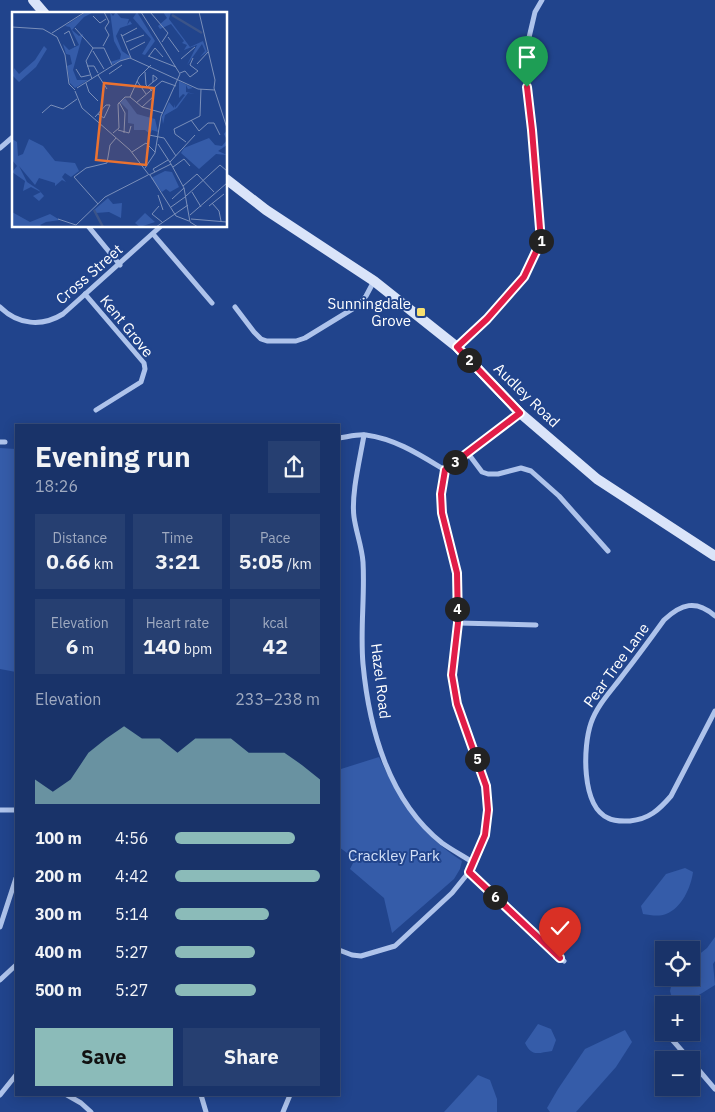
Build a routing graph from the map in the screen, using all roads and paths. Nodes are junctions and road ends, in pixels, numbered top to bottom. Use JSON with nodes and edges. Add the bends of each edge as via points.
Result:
{"nodes":[{"id":1,"x":33,"y":0,"type":"edge"},
{"id":2,"x":542,"y":0,"type":"edge"},
{"id":3,"x":43,"y":12,"type":"edge"},
{"id":4,"x":12,"y":138,"type":"edge"},
{"id":5,"x":0,"y":148,"type":"edge"},
{"id":6,"x":228,"y":181,"type":"edge"},
{"id":7,"x":90,"y":228,"type":"edge"},
{"id":8,"x":159,"y":228,"type":"edge"},
{"id":9,"x":153,"y":234,"type":"junction"},
{"id":10,"x":120,"y":265,"type":"junction"},
{"id":11,"x":374,"y":281,"type":"junction"},
{"id":12,"x":85,"y":294,"type":"junction"},
{"id":13,"x":212,"y":304,"type":"dead end"},
{"id":14,"x":0,"y":307,"type":"edge"},
{"id":15,"x":235,"y":307,"type":"dead end"},
{"id":16,"x":457,"y":347,"type":"junction"},
{"id":17,"x":96,"y":410,"type":"dead end"},
{"id":18,"x":520,"y":413,"type":"junction"},
{"id":19,"x":364,"y":435,"type":"junction"},
{"id":20,"x":340,"y":438,"type":"edge"},
{"id":21,"x":467,"y":452,"type":"junction"},
{"id":22,"x":445,"y":470,"type":"junction"},
{"id":23,"x":608,"y":551,"type":"dead end"},
{"id":24,"x":715,"y":556,"type":"edge"},
{"id":25,"x":715,"y":616,"type":"edge"},
{"id":26,"x":458,"y":623,"type":"junction"},
{"id":27,"x":536,"y":625,"type":"dead end"},
{"id":28,"x":715,"y":711,"type":"edge"},
{"id":29,"x":0,"y":810,"type":"edge"},
{"id":30,"x":15,"y":810,"type":"edge"},
{"id":31,"x":474,"y":863,"type":"junction"},
{"id":32,"x":469,"y":872,"type":"junction"},
{"id":33,"x":15,"y":881,"type":"edge"},
{"id":34,"x":0,"y":927,"type":"edge"},
{"id":35,"x":340,"y":950,"type":"edge"},
{"id":36,"x":564,"y":961,"type":"dead end"},
{"id":37,"x":15,"y":966,"type":"edge"},
{"id":38,"x":0,"y":980,"type":"edge"},
{"id":39,"x":673,"y":1041,"type":"edge"},
{"id":40,"x":682,"y":1051,"type":"edge"},
{"id":41,"x":700,"y":1072,"type":"edge"},
{"id":42,"x":15,"y":1076,"type":"edge"},
{"id":43,"x":715,"y":1089,"type":"edge"},
{"id":44,"x":0,"y":1095,"type":"edge"},
{"id":45,"x":69,"y":1096,"type":"edge"},
{"id":46,"x":201,"y":1096,"type":"edge"},
{"id":47,"x":290,"y":1096,"type":"edge"},
{"id":48,"x":286,"y":1111,"type":"edge"},
{"id":49,"x":91,"y":1112,"type":"edge"},
{"id":50,"x":206,"y":1112,"type":"edge"}],
"edges":[{"from":1,"to":3,"type":"main road"},
{"from":2,"to":16,"type":"street","via":[[535,12],[526,46],[541,241],[524,277]]},
{"from":4,"to":5,"type":"street"},
{"from":6,"to":11,"type":"main road","name":"Audley Road","via":[[266,210]]},
{"from":7,"to":10,"type":"street"},
{"from":8,"to":9,"type":"street","name":"Cross Street"},
{"from":9,"to":10,"type":"street","name":"Cross Street"},
{"from":9,"to":13,"type":"street"},
{"from":10,"to":12,"type":"street","name":"Cross Street"},
{"from":11,"to":15,"type":"street","via":[[358,305],[296,341],[261,339]]},
{"from":11,"to":16,"type":"main road","name":"Audley Road"},
{"from":12,"to":14,"type":"street","name":"Cross Street","via":[[63,314],[43,322],[22,321]]},
{"from":12,"to":17,"type":"street","name":"Kent Grove","via":[[144,363],[145,369],[141,382]]},
{"from":16,"to":18,"type":"main road","name":"Audley Road"},
{"from":18,"to":21,"type":"street"},
{"from":18,"to":24,"type":"main road","name":"Audley Road","via":[[597,479]]},
{"from":19,"to":20,"type":"street"},
{"from":19,"to":22,"type":"street","via":[[401,444]]},
{"from":19,"to":31,"type":"street","name":"Hazel Road","via":[[354,516],[363,560],[363,663],[372,715],[384,759],[407,807],[443,844]]},
{"from":21,"to":22,"type":"street"},
{"from":21,"to":23,"type":"street","via":[[482,472],[488,474],[521,468],[531,471],[559,496]]},
{"from":22,"to":26,"type":"street","via":[[442,513],[457,573]]},
{"from":25,"to":28,"type":"street","name":"Pear Tree Lane","via":[[697,606],[675,610],[597,708],[587,738],[586,753],[591,798],[597,810],[607,818],[620,821],[650,817],[661,808],[671,796]]},
{"from":26,"to":27,"type":"street"},
{"from":26,"to":31,"type":"street","via":[[452,675],[457,704],[486,786],[488,810],[485,835]]},
{"from":29,"to":30,"type":"street"},
{"from":31,"to":32,"type":"street"},
{"from":32,"to":35,"type":"street","via":[[452,893],[395,946],[361,956]]},
{"from":32,"to":36,"type":"street"},
{"from":33,"to":34,"type":"street"},
{"from":37,"to":38,"type":"street"},
{"from":39,"to":40,"type":"street"},
{"from":41,"to":43,"type":"street"},
{"from":42,"to":44,"type":"street"},
{"from":45,"to":49,"type":"street"},
{"from":46,"to":50,"type":"street"},
{"from":47,"to":48,"type":"street"}]}
